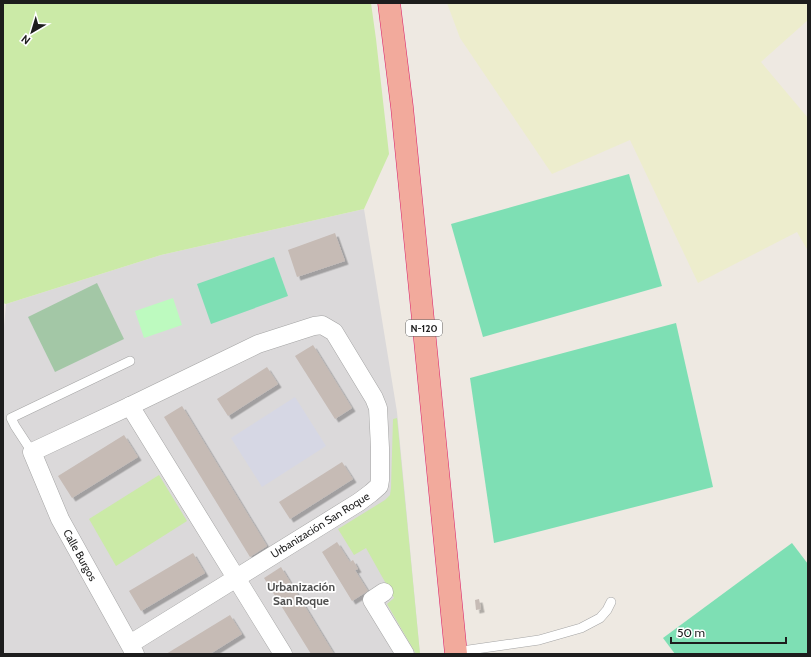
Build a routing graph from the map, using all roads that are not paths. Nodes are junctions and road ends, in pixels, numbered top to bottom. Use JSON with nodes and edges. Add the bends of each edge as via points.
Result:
{"nodes":[{"id":1,"x":389,"y":3,"type":"edge"},
{"id":2,"x":130,"y":361,"type":"dead end"},
{"id":3,"x":130,"y":406,"type":"junction"},
{"id":4,"x":32,"y":452,"type":"junction"},
{"id":5,"x":237,"y":578,"type":"junction"},
{"id":6,"x":384,"y":592,"type":"dead end"},
{"id":7,"x":611,"y":602,"type":"dead end"},
{"id":8,"x":133,"y":649,"type":"edge"},
{"id":9,"x":505,"y":650,"type":"edge"},
{"id":10,"x":455,"y":653,"type":"edge"},
{"id":11,"x":283,"y":654,"type":"edge"},
{"id":12,"x":405,"y":654,"type":"edge"}],
"edges":[{"from":1,"to":10,"type":"highway","number":"N-120","via":[[402,107]]},
{"from":2,"to":4,"type":"lane","via":[[11,418]]},
{"from":3,"to":4,"type":"street","name":"Urbanización San Roque"},
{"from":3,"to":5,"type":"street"},
{"from":3,"to":5,"type":"street","name":"Urbanización San Roque","via":[[258,344],[314,326],[322,325],[334,332],[378,408],[379,486],[358,502]]},
{"from":4,"to":8,"type":"street","name":"Calle Burgos","via":[[60,519]]},
{"from":5,"to":8,"type":"street","name":"Urbanización San Roque"},
{"from":5,"to":11,"type":"street"},
{"from":6,"to":12,"type":"street","via":[[372,600]]},
{"from":7,"to":9,"type":"lane","via":[[600,618],[581,628]]},
{"from":9,"to":10,"type":"lane"}]}
